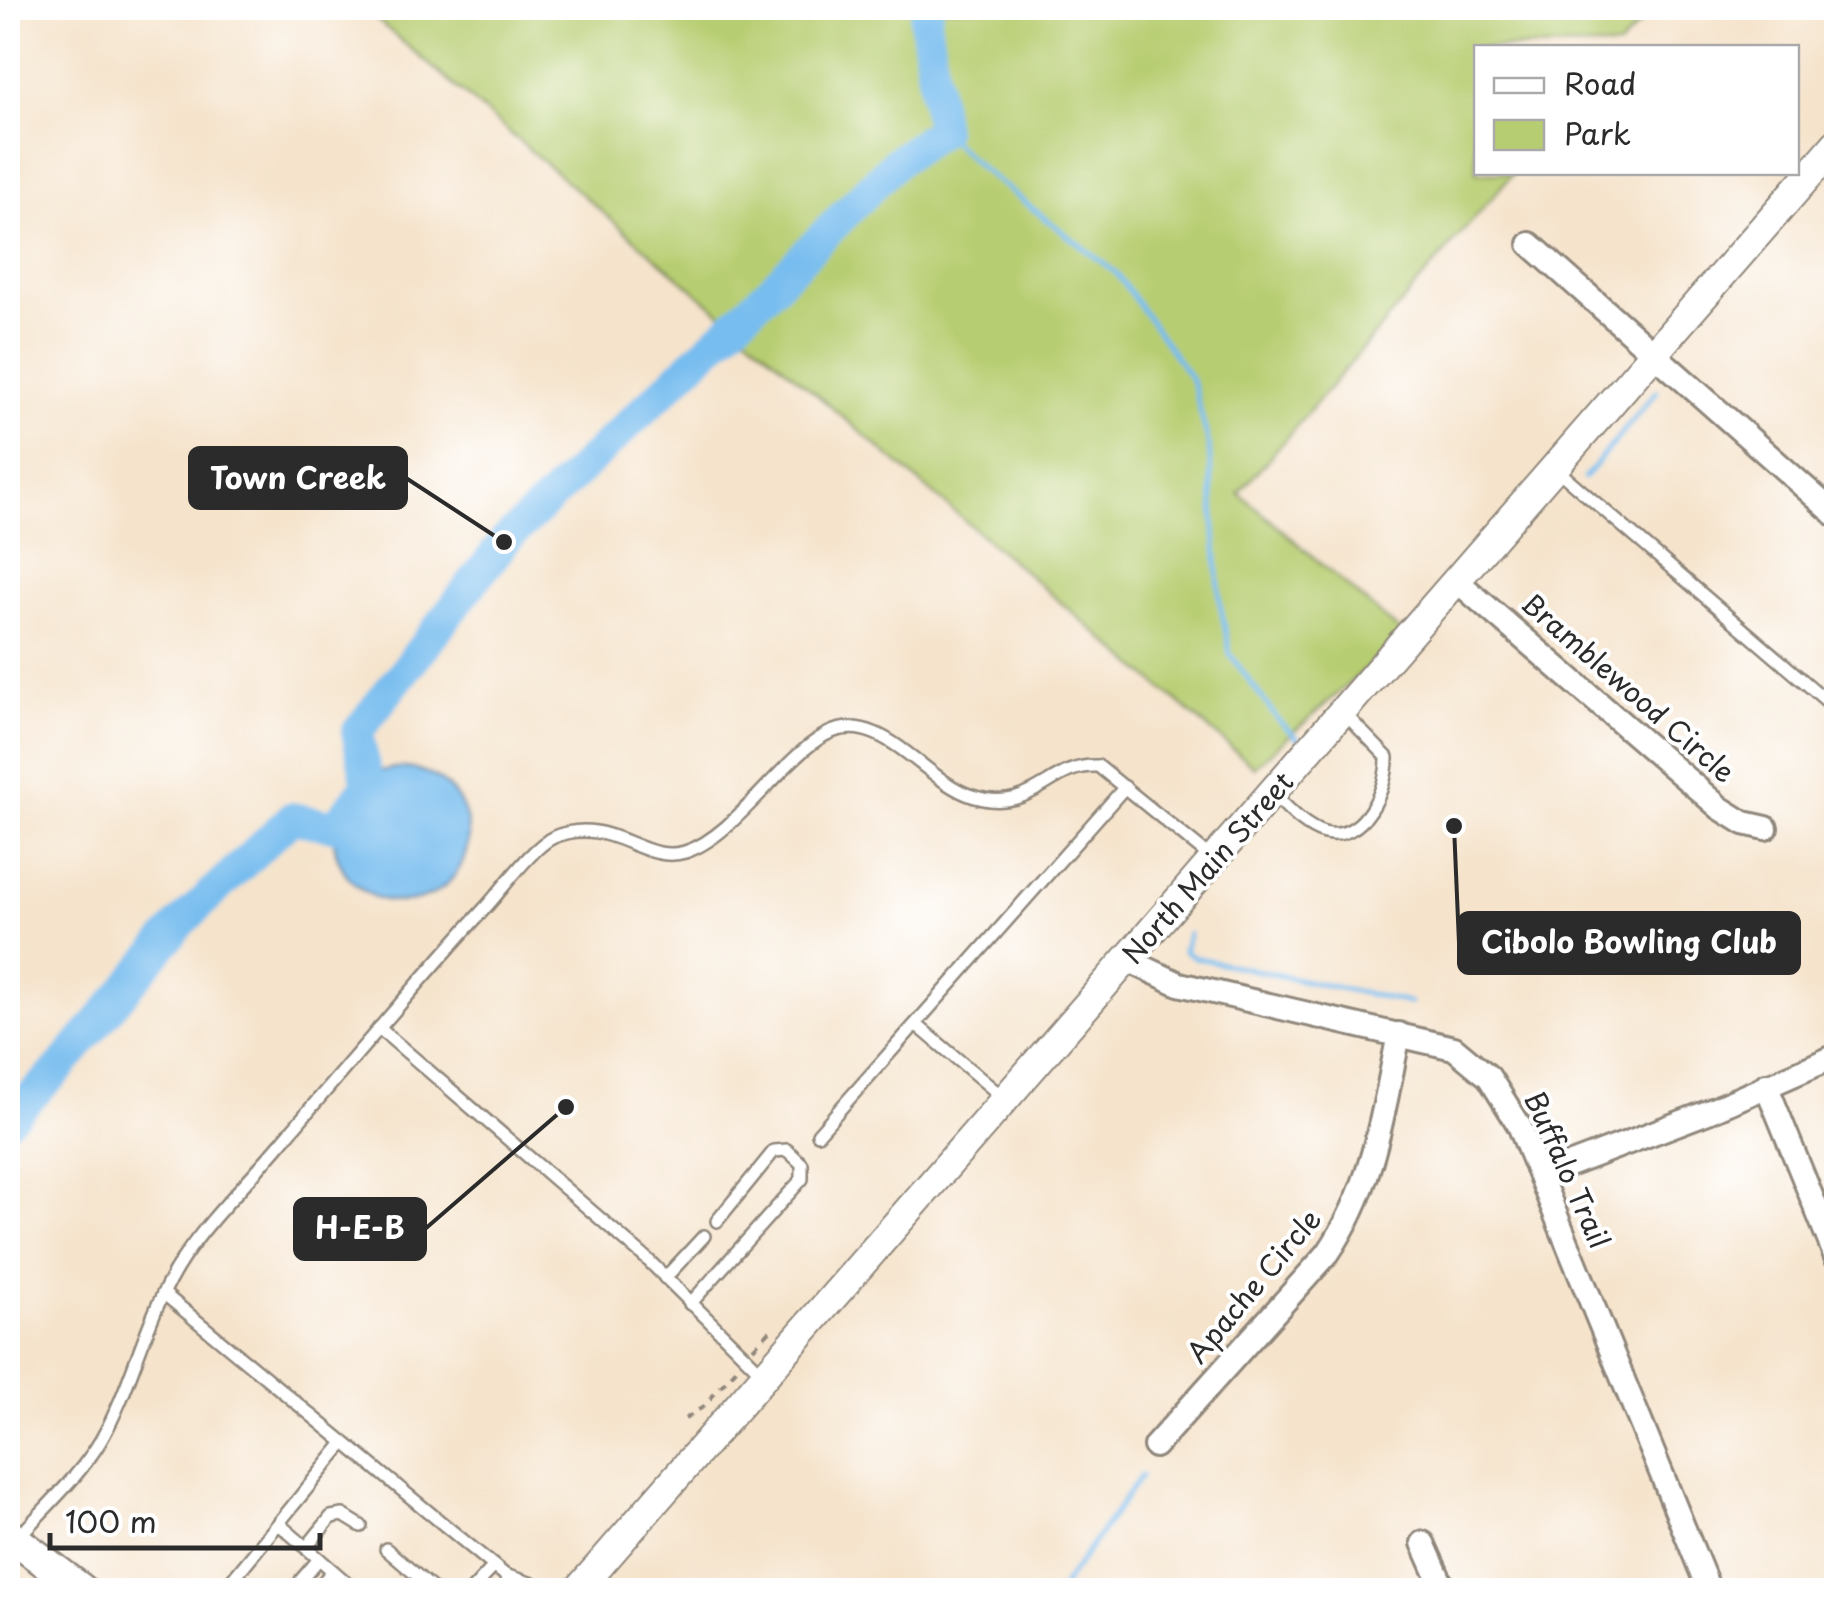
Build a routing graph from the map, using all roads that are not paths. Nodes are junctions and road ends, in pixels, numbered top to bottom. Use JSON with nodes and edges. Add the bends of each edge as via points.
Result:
{"nodes":[{"id":1,"x":1836,"y":144,"type":"edge"},
{"id":2,"x":1530,"y":244,"type":"dead end"},
{"id":3,"x":1655,"y":354,"type":"junction"},
{"id":4,"x":1555,"y":468,"type":"junction"},
{"id":5,"x":1836,"y":515,"type":"edge"},
{"id":6,"x":1457,"y":581,"type":"junction"},
{"id":7,"x":1836,"y":709,"type":"edge"},
{"id":8,"x":1343,"y":712,"type":"junction"},
{"id":9,"x":1125,"y":787,"type":"junction"},
{"id":10,"x":1272,"y":794,"type":"junction"},
{"id":11,"x":1766,"y":828,"type":"dead end"},
{"id":12,"x":1214,"y":860,"type":"junction"},
{"id":13,"x":1128,"y":960,"type":"junction"},
{"id":14,"x":918,"y":1026,"type":"junction"},
{"id":15,"x":380,"y":1028,"type":"junction"},
{"id":16,"x":1399,"y":1034,"type":"junction"},
{"id":17,"x":1836,"y":1056,"type":"edge"},
{"id":18,"x":1766,"y":1085,"type":"junction"},
{"id":19,"x":1006,"y":1100,"type":"junction"},
{"id":20,"x":818,"y":1134,"type":"dead end"},
{"id":21,"x":1540,"y":1176,"type":"junction"},
{"id":22,"x":717,"y":1221,"type":"dead end"},
{"id":23,"x":704,"y":1236,"type":"dead end"},
{"id":24,"x":1836,"y":1257,"type":"edge"},
{"id":25,"x":665,"y":1278,"type":"junction"},
{"id":26,"x":163,"y":1294,"type":"junction"},
{"id":27,"x":690,"y":1304,"type":"junction"},
{"id":28,"x":765,"y":1376,"type":"junction"},
{"id":29,"x":344,"y":1442,"type":"junction"},
{"id":30,"x":1155,"y":1446,"type":"dead end"},
{"id":31,"x":278,"y":1524,"type":"junction"},
{"id":32,"x":362,"y":1526,"type":"dead end"},
{"id":33,"x":10,"y":1541,"type":"edge"},
{"id":34,"x":1423,"y":1543,"type":"dead end"},
{"id":35,"x":306,"y":1548,"type":"junction"},
{"id":36,"x":386,"y":1549,"type":"dead end"},
{"id":37,"x":319,"y":1559,"type":"junction"},
{"id":38,"x":499,"y":1570,"type":"junction"},
{"id":39,"x":333,"y":1571,"type":"junction"},
{"id":40,"x":233,"y":1580,"type":"junction"},
{"id":41,"x":300,"y":1580,"type":"dead end"},
{"id":42,"x":82,"y":1590,"type":"edge"},
{"id":43,"x":224,"y":1590,"type":"edge"},
{"id":44,"x":246,"y":1590,"type":"edge"},
{"id":45,"x":316,"y":1590,"type":"edge"},
{"id":46,"x":353,"y":1590,"type":"edge"},
{"id":47,"x":434,"y":1590,"type":"edge"},
{"id":48,"x":472,"y":1590,"type":"edge"},
{"id":49,"x":512,"y":1590,"type":"edge"},
{"id":50,"x":552,"y":1590,"type":"edge"},
{"id":51,"x":578,"y":1590,"type":"edge"},
{"id":52,"x":1444,"y":1590,"type":"edge"},
{"id":53,"x":1709,"y":1590,"type":"edge"}],
"edges":[{"from":1,"to":3,"type":"street","name":"North Main Street"},
{"from":2,"to":3,"type":"street"},
{"from":3,"to":4,"type":"street","name":"North Main Street"},
{"from":3,"to":5,"type":"street"},
{"from":4,"to":6,"type":"street","name":"North Main Street"},
{"from":4,"to":7,"type":"lane"},
{"from":6,"to":8,"type":"street","name":"North Main Street"},
{"from":6,"to":11,"type":"street","name":"Bramblewood Circle","via":[[1720,808]]},
{"from":8,"to":10,"type":"street","name":"North Main Street"},
{"from":8,"to":10,"type":"lane","via":[[1387,757],[1388,777],[1363,818],[1347,832],[1329,834],[1313,829]]},
{"from":9,"to":12,"type":"lane"},
{"from":9,"to":14,"type":"lane"},
{"from":9,"to":15,"type":"lane","via":[[1098,766],[1076,764],[1044,789],[1006,802],[969,795],[854,726],[825,735],[685,852],[654,851],[579,828],[548,839]]},
{"from":10,"to":12,"type":"street","name":"North Main Street"},
{"from":12,"to":13,"type":"street","name":"North Main Street"},
{"from":13,"to":16,"type":"street","name":"Buffalo Trail","via":[[1179,984]]},
{"from":13,"to":19,"type":"street","name":"North Main Street"},
{"from":14,"to":19,"type":"lane"},
{"from":14,"to":20,"type":"lane"},
{"from":15,"to":25,"type":"lane"},
{"from":15,"to":26,"type":"lane","via":[[183,1258]]},
{"from":16,"to":21,"type":"street","name":"Buffalo Trail","via":[[1454,1048],[1479,1066],[1519,1124]]},
{"from":16,"to":30,"type":"street","name":"Apache Circle","via":[[1373,1166],[1352,1218]]},
{"from":17,"to":18,"type":"street"},
{"from":18,"to":21,"type":"street"},
{"from":18,"to":24,"type":"street"},
{"from":19,"to":28,"type":"street","name":"North Main Street"},
{"from":21,"to":53,"type":"street","name":"Buffalo Trail"},
{"from":22,"to":27,"type":"lane","via":[[774,1152],[788,1150],[802,1164],[802,1179]]},
{"from":23,"to":25,"type":"lane"},
{"from":25,"to":27,"type":"lane"},
{"from":26,"to":29,"type":"lane"},
{"from":26,"to":33,"type":"lane","via":[[100,1442]]},
{"from":27,"to":28,"type":"lane"},
{"from":28,"to":51,"type":"street","name":"North Main Street"},
{"from":29,"to":31,"type":"lane"},
{"from":29,"to":38,"type":"lane"},
{"from":31,"to":35,"type":"lane"},
{"from":31,"to":40,"type":"lane"},
{"from":32,"to":35,"type":"lane","via":[[331,1517]]},
{"from":33,"to":42,"type":"main road"},
{"from":34,"to":52,"type":"street"},
{"from":35,"to":37,"type":"lane"},
{"from":36,"to":47,"type":"lane"},
{"from":37,"to":39,"type":"lane"},
{"from":37,"to":41,"type":"lane"},
{"from":38,"to":48,"type":"lane"},
{"from":38,"to":49,"type":"lane"},
{"from":38,"to":50,"type":"lane"},
{"from":39,"to":45,"type":"lane"},
{"from":39,"to":46,"type":"lane"},
{"from":40,"to":43,"type":"lane"},
{"from":40,"to":44,"type":"lane"}]}
